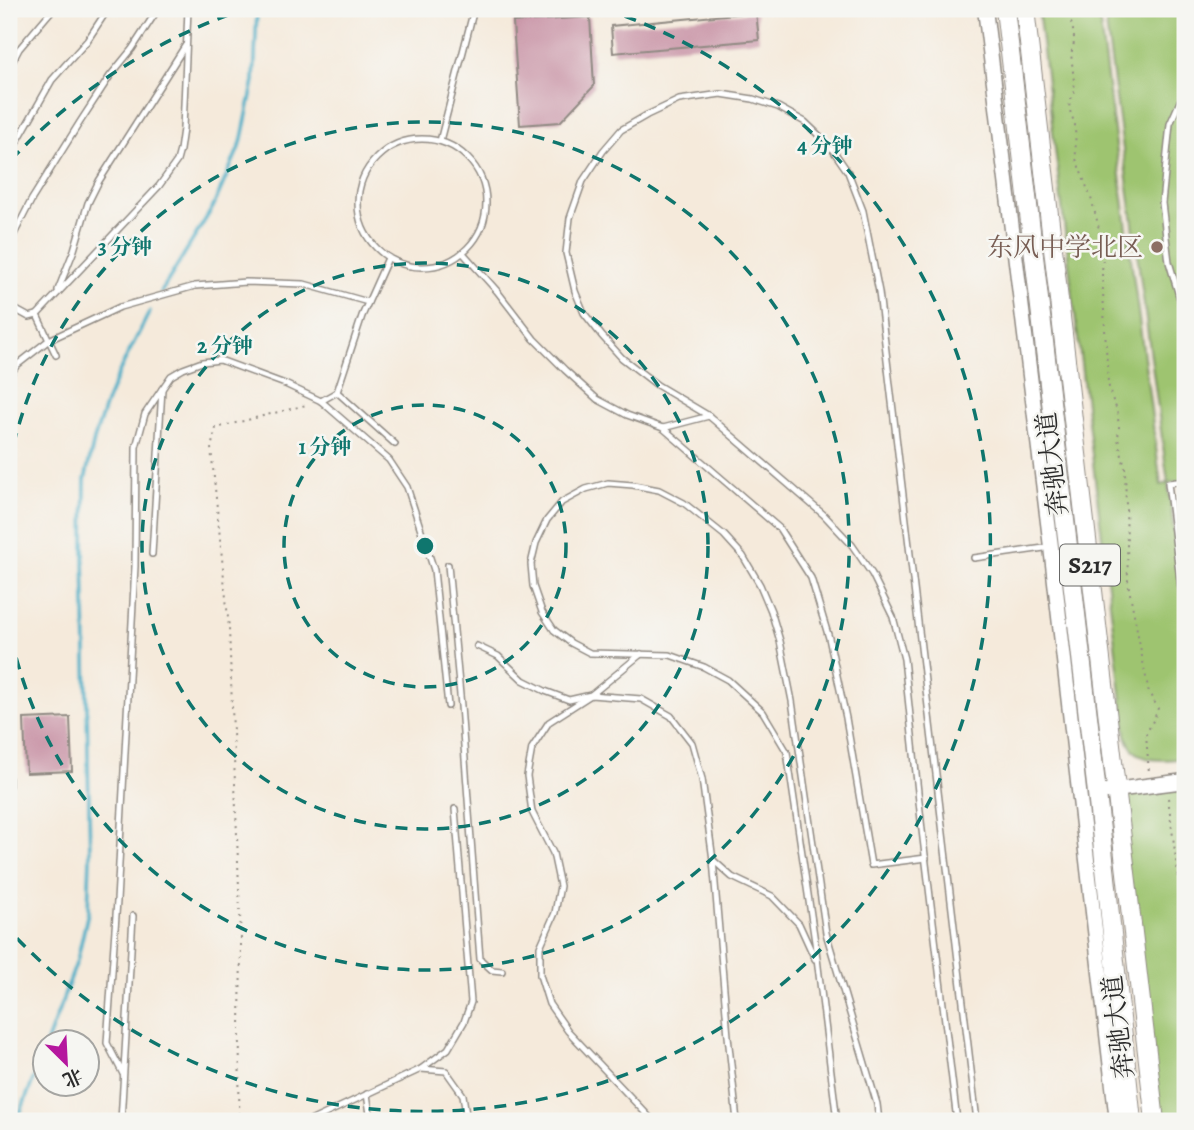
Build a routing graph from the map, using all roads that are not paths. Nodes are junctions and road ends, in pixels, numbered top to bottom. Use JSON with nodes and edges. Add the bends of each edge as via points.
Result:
{"nodes":[{"id":1,"x":53,"y":9,"type":"edge"},
{"id":2,"x":108,"y":9,"type":"edge"},
{"id":3,"x":158,"y":9,"type":"edge"},
{"id":4,"x":188,"y":9,"type":"edge"},
{"id":5,"x":474,"y":9,"type":"edge"},
{"id":6,"x":985,"y":9,"type":"edge"},
{"id":7,"x":1005,"y":9,"type":"edge"},
{"id":8,"x":1025,"y":9,"type":"edge"},
{"id":9,"x":187,"y":43,"type":"junction"},
{"id":10,"x":9,"y":68,"type":"edge"},
{"id":11,"x":1185,"y":90,"type":"edge"},
{"id":12,"x":440,"y":141,"type":"junction"},
{"id":13,"x":9,"y":156,"type":"edge"},
{"id":14,"x":9,"y":244,"type":"edge"},
{"id":15,"x":463,"y":253,"type":"junction"},
{"id":16,"x":388,"y":258,"type":"junction"},
{"id":17,"x":56,"y":295,"type":"junction"},
{"id":18,"x":368,"y":302,"type":"junction"},
{"id":19,"x":9,"y":306,"type":"edge"},
{"id":20,"x":37,"y":315,"type":"junction"},
{"id":21,"x":1185,"y":316,"type":"edge"},
{"id":22,"x":49,"y":340,"type":"junction"},
{"id":23,"x":56,"y":355,"type":"dead end"},
{"id":24,"x":9,"y":376,"type":"edge"},
{"id":25,"x":162,"y":389,"type":"junction"},
{"id":26,"x":337,"y":393,"type":"junction"},
{"id":27,"x":321,"y":401,"type":"junction"},
{"id":28,"x":709,"y":416,"type":"junction"},
{"id":29,"x":663,"y":428,"type":"junction"},
{"id":30,"x":395,"y":444,"type":"dead end"},
{"id":31,"x":1185,"y":481,"type":"edge"},
{"id":32,"x":1060,"y":545,"type":"junction"},
{"id":33,"x":152,"y":554,"type":"dead end"},
{"id":34,"x":974,"y":558,"type":"dead end"},
{"id":35,"x":448,"y":565,"type":"dead end"},
{"id":36,"x":1183,"y":585,"type":"edge"},
{"id":37,"x":1185,"y":621,"type":"edge"},
{"id":38,"x":477,"y":646,"type":"dead end"},
{"id":39,"x":641,"y":654,"type":"junction"},
{"id":40,"x":1073,"y":657,"type":"junction"},
{"id":41,"x":591,"y":695,"type":"junction"},
{"id":42,"x":448,"y":706,"type":"dead end"},
{"id":43,"x":9,"y":779,"type":"edge"},
{"id":44,"x":1185,"y":781,"type":"edge"},
{"id":45,"x":9,"y":785,"type":"edge"},
{"id":46,"x":1116,"y":790,"type":"junction"},
{"id":47,"x":1097,"y":793,"type":"junction"},
{"id":48,"x":455,"y":809,"type":"dead end"},
{"id":49,"x":926,"y":858,"type":"junction"},
{"id":50,"x":713,"y":860,"type":"junction"},
{"id":51,"x":133,"y":916,"type":"dead end"},
{"id":52,"x":466,"y":940,"type":"junction"},
{"id":53,"x":480,"y":959,"type":"junction"},
{"id":54,"x":818,"y":965,"type":"junction"},
{"id":55,"x":502,"y":971,"type":"dead end"},
{"id":56,"x":421,"y":1069,"type":"junction"},
{"id":57,"x":123,"y":1074,"type":"junction"},
{"id":58,"x":367,"y":1094,"type":"junction"},
{"id":59,"x":121,"y":1121,"type":"edge"},
{"id":60,"x":310,"y":1121,"type":"edge"},
{"id":61,"x":371,"y":1121,"type":"edge"},
{"id":62,"x":467,"y":1121,"type":"edge"},
{"id":63,"x":653,"y":1121,"type":"edge"},
{"id":64,"x":737,"y":1121,"type":"edge"},
{"id":65,"x":837,"y":1121,"type":"edge"},
{"id":66,"x":879,"y":1121,"type":"edge"},
{"id":67,"x":957,"y":1121,"type":"edge"},
{"id":68,"x":977,"y":1121,"type":"edge"},
{"id":69,"x":1117,"y":1121,"type":"edge"},
{"id":70,"x":1132,"y":1121,"type":"edge"},
{"id":71,"x":1155,"y":1121,"type":"edge"}],
"edges":[{"from":1,"to":10,"type":"lane"},
{"from":2,"to":13,"type":"lane","via":[[88,41],[52,80]]},
{"from":3,"to":14,"type":"lane","via":[[80,122]]},
{"from":4,"to":9,"type":"lane"},
{"from":5,"to":12,"type":"lane"},
{"from":6,"to":32,"type":"street"},
{"from":7,"to":32,"type":"main road","name":"奔驰大道","number":"S217"},
{"from":8,"to":46,"type":"main road","name":"奔驰大道","number":"S217"},
{"from":9,"to":17,"type":"lane","via":[[99,181]]},
{"from":9,"to":17,"type":"lane","via":[[177,160],[159,186]]},
{"from":11,"to":21,"type":"lane","via":[[1170,124],[1163,203],[1169,262]]},
{"from":12,"to":15,"type":"lane","via":[[465,155],[479,172],[486,192],[480,232]]},
{"from":12,"to":16,"type":"lane","via":[[419,139],[393,146],[372,164],[360,185],[363,229]]},
{"from":15,"to":16,"type":"lane","via":[[436,266],[404,265]]},
{"from":15,"to":29,"type":"lane","via":[[534,339],[581,385],[617,410]]},
{"from":16,"to":18,"type":"lane"},
{"from":17,"to":20,"type":"lane"},
{"from":18,"to":22,"type":"lane","via":[[304,284],[195,286],[120,307]]},
{"from":18,"to":26,"type":"lane"},
{"from":19,"to":20,"type":"lane","via":[[29,317]]},
{"from":20,"to":22,"type":"lane"},
{"from":22,"to":23,"type":"lane"},
{"from":22,"to":24,"type":"lane"},
{"from":25,"to":27,"type":"lane","via":[[183,369],[220,360]]},
{"from":25,"to":33,"type":"lane"},
{"from":25,"to":57,"type":"lane","via":[[145,414],[136,447],[135,566],[107,1043]]},
{"from":26,"to":27,"type":"lane"},
{"from":26,"to":30,"type":"lane"},
{"from":27,"to":42,"type":"lane","via":[[389,460],[407,487],[434,570]]},
{"from":28,"to":29,"type":"lane"},
{"from":28,"to":49,"type":"lane","via":[[824,515],[872,574],[893,617],[904,659]]},
{"from":28,"to":68,"type":"lane","via":[[657,385],[601,336],[584,313],[566,253],[570,218],[583,181],[621,130],[680,100],[721,94],[778,107],[805,122],[848,172],[863,211],[879,292]]},
{"from":29,"to":49,"type":"lane","via":[[779,528],[811,578],[835,664],[871,865]]},
{"from":31,"to":36,"type":"lane","via":[[1168,483]]},
{"from":32,"to":34,"type":"lane"},
{"from":32,"to":40,"type":"main road","name":"奔驰大道","number":"S217"},
{"from":35,"to":53,"type":"lane"},
{"from":36,"to":37,"type":"lane"},
{"from":38,"to":41,"type":"lane","via":[[545,691],[569,700]]},
{"from":39,"to":41,"type":"lane"},
{"from":39,"to":54,"type":"lane","via":[[670,655],[729,680],[763,712],[787,752]]},
{"from":39,"to":66,"type":"lane","via":[[590,653],[571,643],[554,630],[533,586],[531,564],[547,520],[562,502],[608,483],[659,490],[684,503],[724,535],[760,585],[780,641],[792,701],[826,933]]},
{"from":40,"to":47,"type":"main road","name":"奔驰大道","number":"S217"},
{"from":40,"to":69,"type":"street"},
{"from":41,"to":50,"type":"lane","via":[[641,699],[671,716],[692,743]]},
{"from":41,"to":63,"type":"lane","via":[[549,722],[532,748],[527,776],[532,812],[554,853],[560,886],[555,913],[540,947],[540,975],[549,1004],[568,1031]]},
{"from":43,"to":45,"type":"lane"},
{"from":44,"to":46,"type":"street"},
{"from":46,"to":47,"type":"street"},
{"from":46,"to":71,"type":"main road","name":"奔驰大道","number":"S217"},
{"from":47,"to":70,"type":"main road","name":"奔驰大道","number":"S217"},
{"from":48,"to":52,"type":"lane"},
{"from":49,"to":67,"type":"lane"},
{"from":50,"to":54,"type":"lane","via":[[732,877],[772,896],[799,923]]},
{"from":50,"to":64,"type":"lane"},
{"from":51,"to":57,"type":"lane"},
{"from":52,"to":53,"type":"lane"},
{"from":52,"to":56,"type":"lane","via":[[471,1002],[448,1049]]},
{"from":53,"to":55,"type":"lane","via":[[492,970]]},
{"from":54,"to":65,"type":"lane"},
{"from":56,"to":58,"type":"lane"},
{"from":56,"to":62,"type":"lane","via":[[446,1071],[463,1095]]},
{"from":57,"to":59,"type":"lane"},
{"from":58,"to":60,"type":"lane"},
{"from":58,"to":61,"type":"lane"}]}
